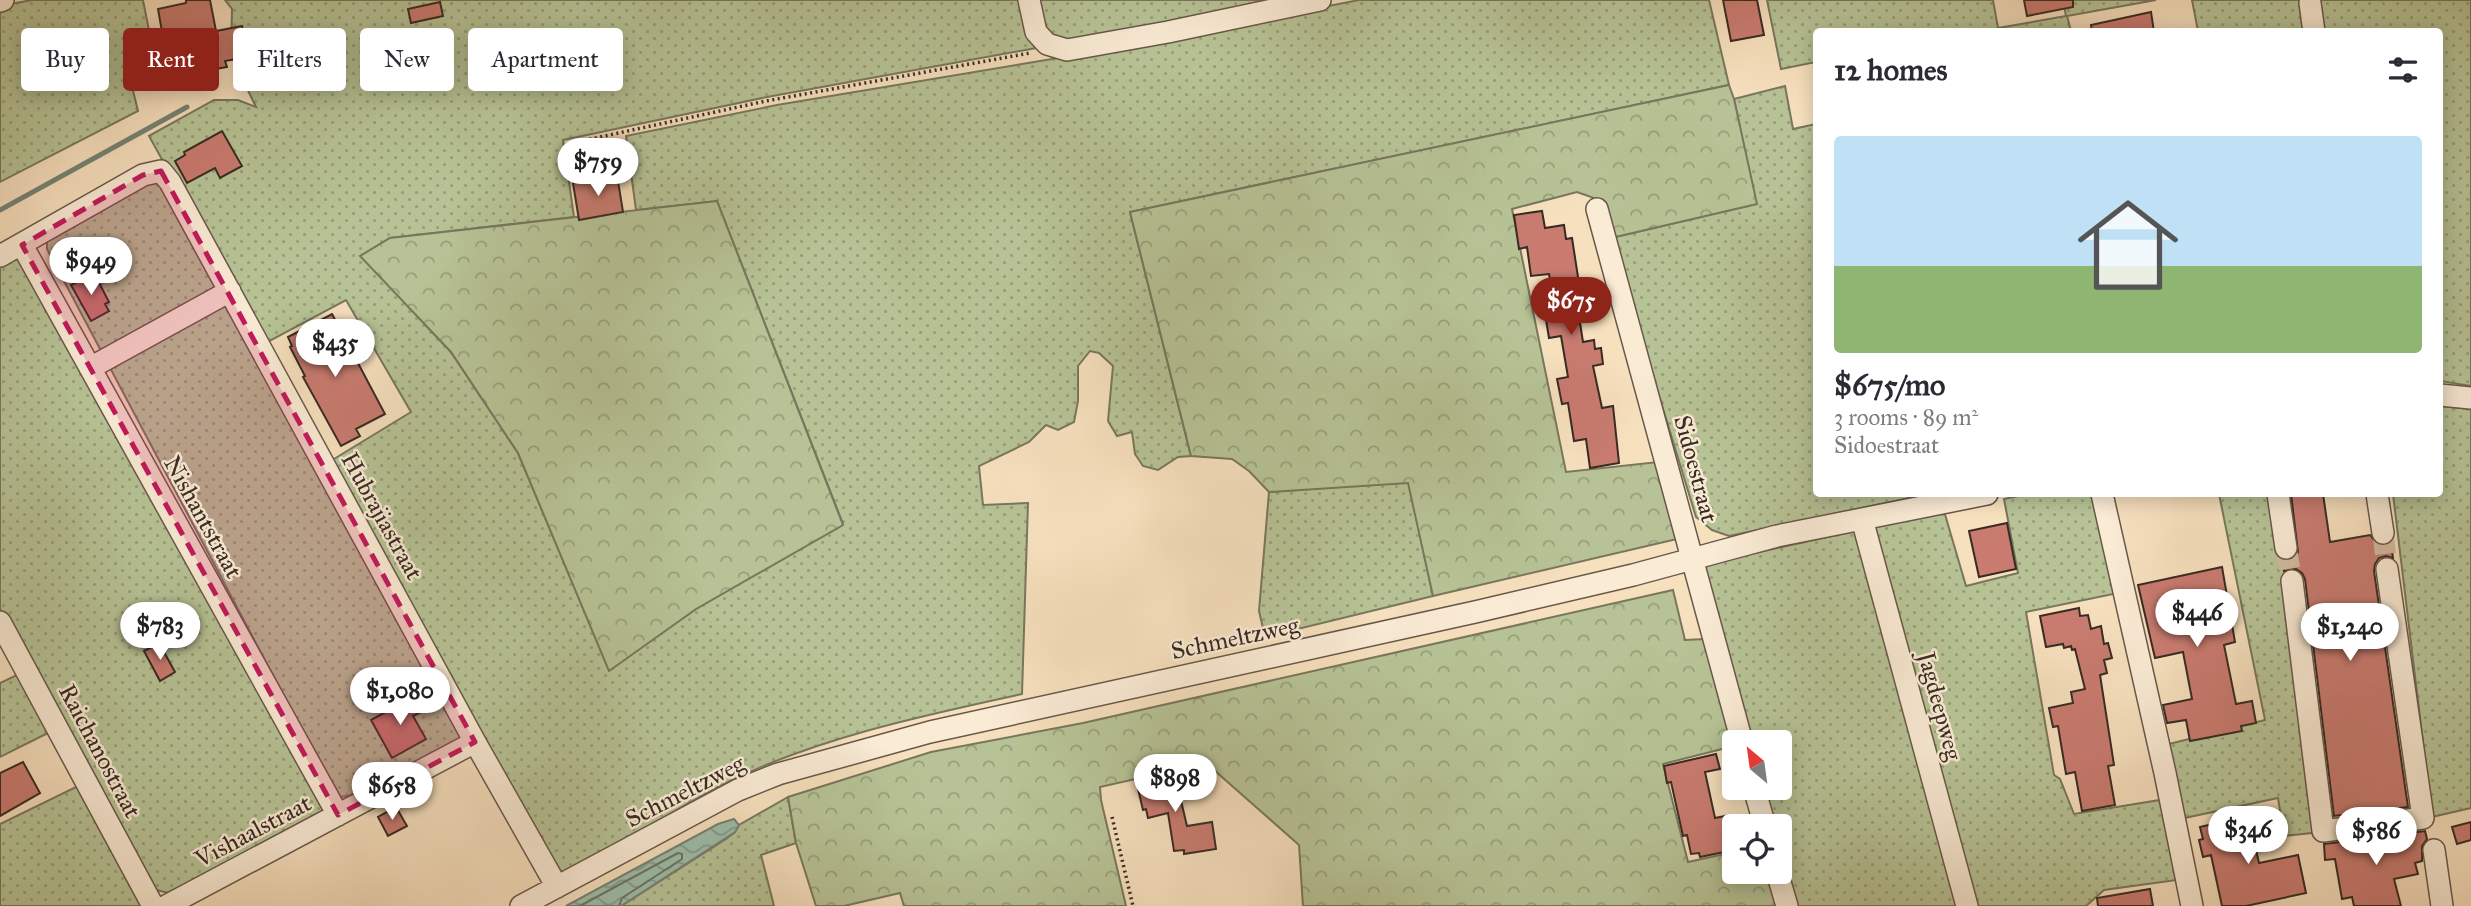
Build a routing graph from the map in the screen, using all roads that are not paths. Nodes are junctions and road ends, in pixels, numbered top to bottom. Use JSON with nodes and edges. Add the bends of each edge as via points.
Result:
{"nodes":[{"id":1,"x":1030,"y":0,"type":"edge"},
{"id":2,"x":1320,"y":0,"type":"edge"},
{"id":3,"x":2310,"y":3,"type":"dead end"},
{"id":4,"x":2313,"y":28,"type":"edge"},
{"id":5,"x":1597,"y":209,"type":"dead end"},
{"id":6,"x":22,"y":245,"type":"junction"},
{"id":7,"x":0,"y":256,"type":"edge"},
{"id":8,"x":230,"y":291,"type":"junction"},
{"id":9,"x":90,"y":368,"type":"junction"},
{"id":10,"x":2443,"y":395,"type":"edge"},
{"id":11,"x":2471,"y":398,"type":"edge"},
{"id":12,"x":1972,"y":497,"type":"edge"},
{"id":13,"x":2103,"y":497,"type":"edge"},
{"id":14,"x":2278,"y":497,"type":"edge"},
{"id":15,"x":2377,"y":497,"type":"edge"},
{"id":16,"x":1862,"y":519,"type":"junction"},
{"id":17,"x":2383,"y":533,"type":"tunnel mouth"},
{"id":18,"x":2286,"y":548,"type":"tunnel mouth"},
{"id":19,"x":1692,"y":558,"type":"junction"},
{"id":20,"x":2387,"y":569,"type":"tunnel mouth"},
{"id":21,"x":2292,"y":581,"type":"tunnel mouth"},
{"id":22,"x":0,"y":622,"type":"edge"},
{"id":23,"x":1739,"y":730,"type":"edge"},
{"id":24,"x":475,"y":742,"type":"junction"},
{"id":25,"x":338,"y":815,"type":"junction"},
{"id":26,"x":2434,"y":850,"type":"dead end"},
{"id":27,"x":1781,"y":884,"type":"edge"},
{"id":28,"x":557,"y":887,"type":"junction"},
{"id":29,"x":153,"y":906,"type":"edge"},
{"id":30,"x":166,"y":906,"type":"edge"},
{"id":31,"x":521,"y":906,"type":"edge"},
{"id":32,"x":1787,"y":906,"type":"edge"},
{"id":33,"x":1967,"y":906,"type":"edge"},
{"id":34,"x":2192,"y":906,"type":"edge"},
{"id":35,"x":2442,"y":906,"type":"edge"}],
"edges":[{"from":1,"to":2,"type":"street","via":[[1036,32],[1047,44],[1066,50]]},
{"from":3,"to":4,"type":"street"},
{"from":5,"to":19,"type":"street","name":"Sidoestraat"},
{"from":6,"to":7,"type":"street"},
{"from":6,"to":8,"type":"street","name":"Hubrajiastraat","via":[[143,175],[160,171]]},
{"from":6,"to":9,"type":"street","name":"Nishantstraat"},
{"from":8,"to":9,"type":"street"},
{"from":8,"to":24,"type":"street","name":"Hubrajiastraat"},
{"from":9,"to":25,"type":"street","name":"Nishantstraat"},
{"from":10,"to":11,"type":"street"},
{"from":12,"to":16,"type":"street","name":"Schmeltzweg"},
{"from":13,"to":34,"type":"street"},
{"from":14,"to":18,"type":"street"},
{"from":15,"to":17,"type":"street"},
{"from":16,"to":19,"type":"street","name":"Schmeltzweg"},
{"from":16,"to":33,"type":"street","name":"Jagdeepweg"},
{"from":19,"to":23,"type":"street","name":"Sidoestraat"},
{"from":19,"to":28,"type":"street","name":"Schmeltzweg","via":[[1461,615],[930,732],[778,774],[738,790]]},
{"from":20,"to":21,"type":"street","via":[[2423,818],[2323,831]]},
{"from":22,"to":29,"type":"street","name":"Raichanostraat"},
{"from":24,"to":25,"type":"street","name":"Vishaalstraat"},
{"from":24,"to":28,"type":"street","name":"Hubrajiastraat"},
{"from":25,"to":30,"type":"street","name":"Vishaalstraat"},
{"from":26,"to":35,"type":"street"},
{"from":27,"to":32,"type":"street"},
{"from":28,"to":31,"type":"street","name":"Schmeltzweg"}]}
